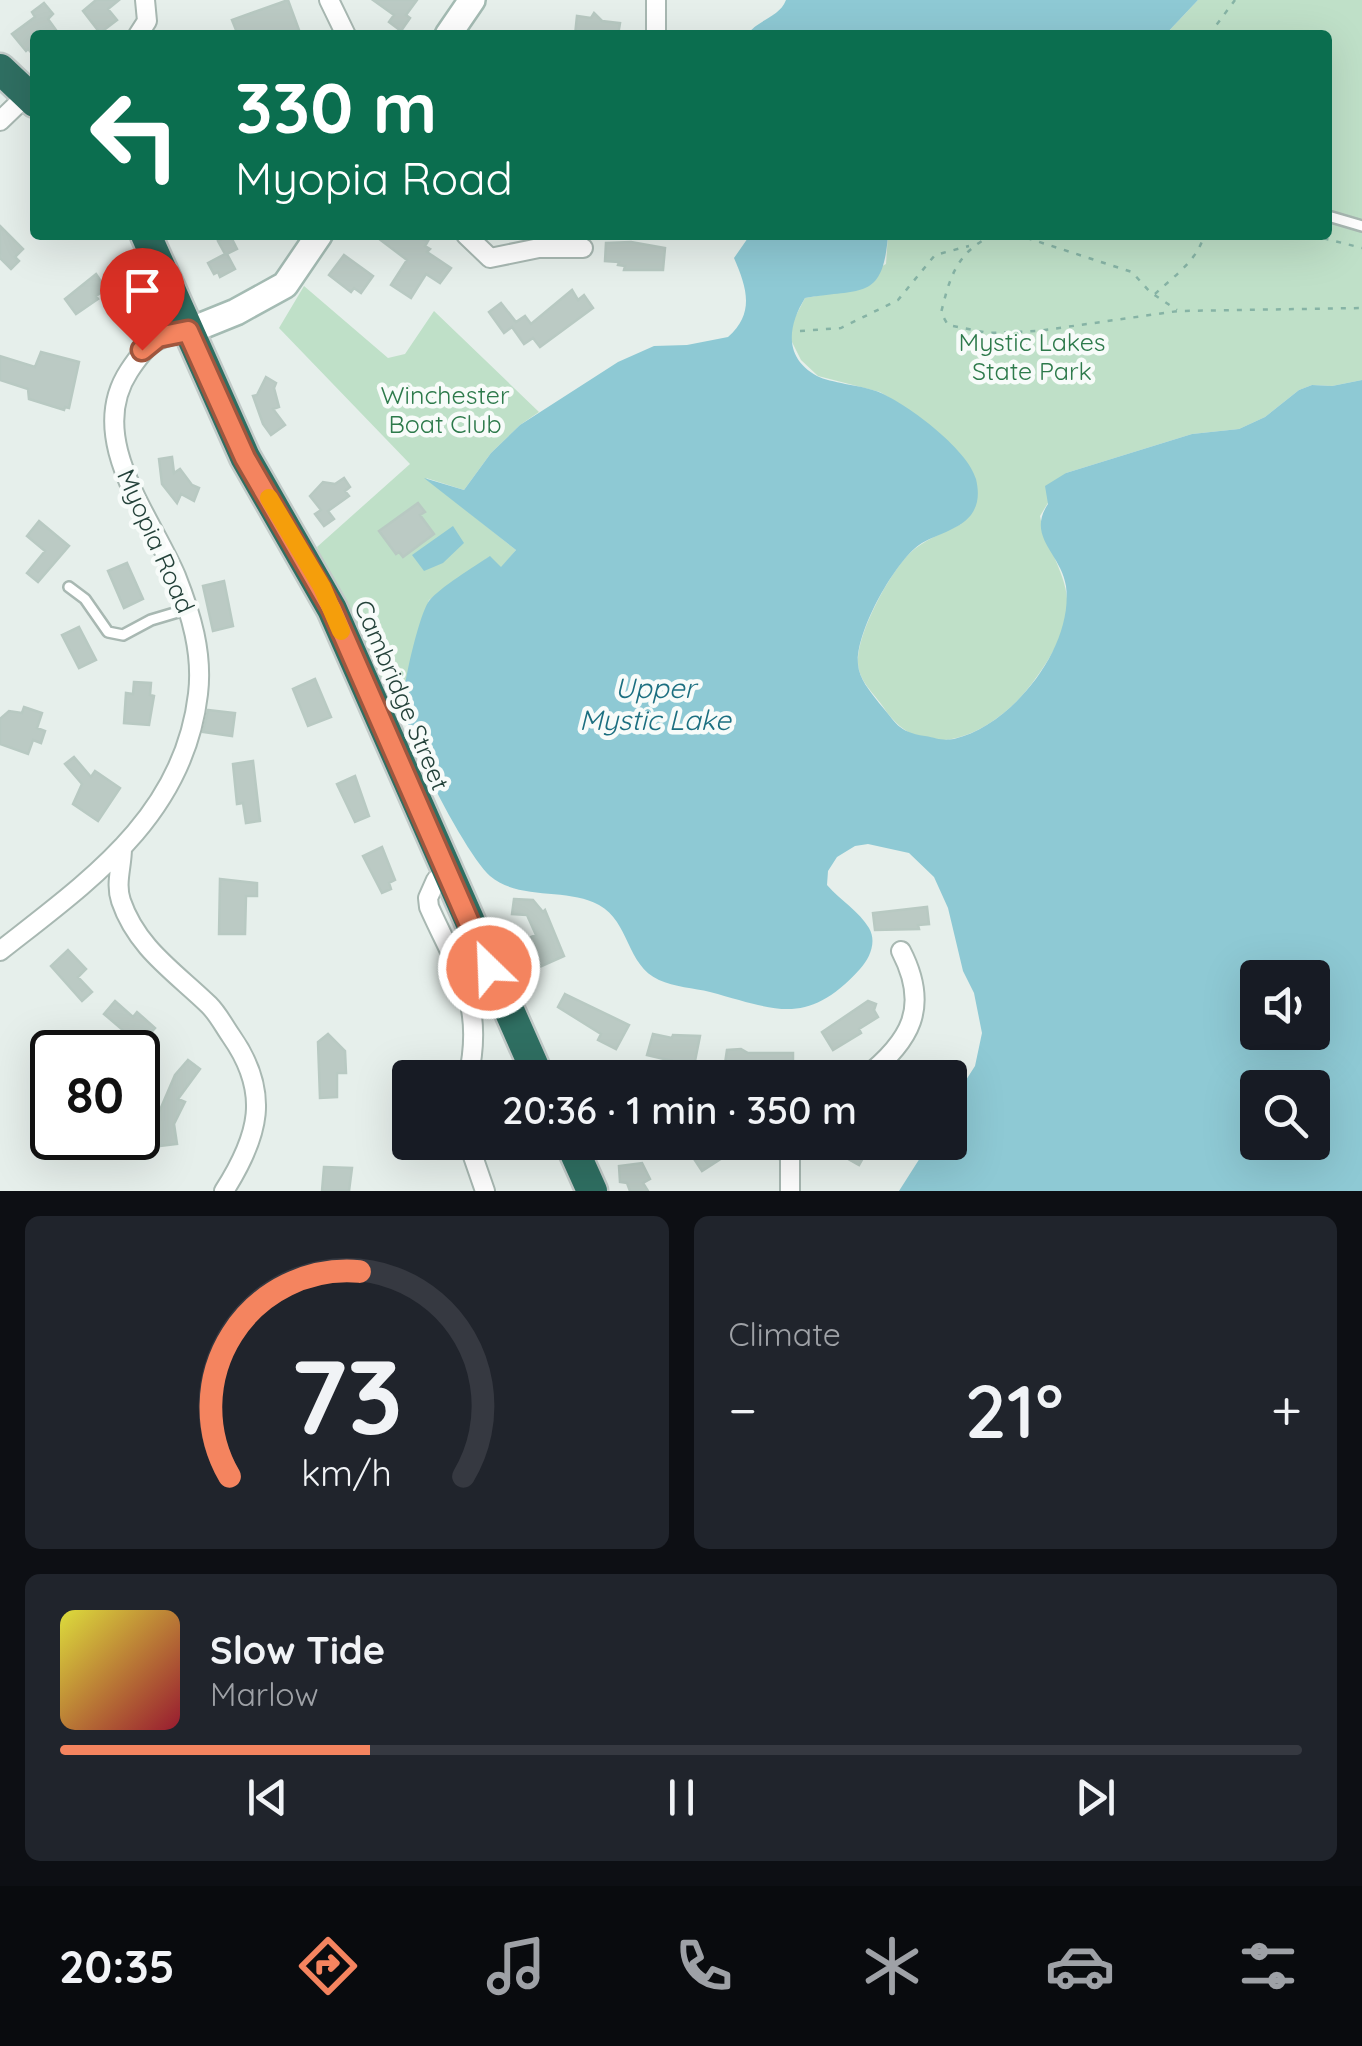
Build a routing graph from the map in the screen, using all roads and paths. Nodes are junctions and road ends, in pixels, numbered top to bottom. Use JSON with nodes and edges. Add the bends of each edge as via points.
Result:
{"nodes":[{"id":1,"x":145,"y":0,"type":"edge"},
{"id":2,"x":329,"y":0,"type":"edge"},
{"id":3,"x":472,"y":0,"type":"edge"},
{"id":4,"x":656,"y":0,"type":"edge"},
{"id":5,"x":1235,"y":0,"type":"edge"},
{"id":6,"x":141,"y":30,"type":"edge"},
{"id":7,"x":344,"y":30,"type":"edge"},
{"id":8,"x":451,"y":30,"type":"edge"},
{"id":9,"x":656,"y":30,"type":"edge"},
{"id":10,"x":1213,"y":30,"type":"edge"},
{"id":11,"x":0,"y":69,"type":"edge"},
{"id":12,"x":30,"y":97,"type":"edge"},
{"id":13,"x":30,"y":99,"type":"edge"},
{"id":14,"x":0,"y":121,"type":"edge"},
{"id":15,"x":1332,"y":217,"type":"edge"},
{"id":16,"x":1362,"y":226,"type":"edge"},
{"id":17,"x":148,"y":240,"type":"edge"},
{"id":18,"x":315,"y":240,"type":"edge"},
{"id":19,"x":471,"y":240,"type":"edge"},
{"id":20,"x":982,"y":240,"type":"edge"},
{"id":21,"x":1033,"y":240,"type":"edge"},
{"id":22,"x":1202,"y":240,"type":"edge"},
{"id":23,"x":1331,"y":240,"type":"edge"},
{"id":24,"x":972,"y":245,"type":"junction"},
{"id":25,"x":583,"y":248,"type":"dead end"},
{"id":26,"x":1362,"y":248,"type":"edge"},
{"id":27,"x":1156,"y":294,"type":"junction"},
{"id":28,"x":1362,"y":308,"type":"edge"},
{"id":29,"x":1178,"y":311,"type":"junction"},
{"id":30,"x":188,"y":331,"type":"junction"},
{"id":31,"x":800,"y":331,"type":"dead end"},
{"id":32,"x":69,"y":587,"type":"dead end"},
{"id":33,"x":188,"y":609,"type":"junction"},
{"id":34,"x":122,"y":848,"type":"junction"},
{"id":35,"x":447,"y":875,"type":"junction"},
{"id":36,"x":901,"y":951,"type":"dead end"},
{"id":37,"x":0,"y":952,"type":"edge"},
{"id":38,"x":470,"y":1060,"type":"edge"},
{"id":39,"x":531,"y":1060,"type":"edge"},
{"id":40,"x":883,"y":1060,"type":"edge"},
{"id":41,"x":474,"y":1160,"type":"edge"},
{"id":42,"x":578,"y":1160,"type":"edge"},
{"id":43,"x":789,"y":1160,"type":"edge"},
{"id":44,"x":224,"y":1191,"type":"edge"},
{"id":45,"x":485,"y":1191,"type":"edge"},
{"id":46,"x":592,"y":1191,"type":"edge"},
{"id":47,"x":790,"y":1191,"type":"edge"}],
"edges":[{"from":1,"to":6,"type":"street"},
{"from":2,"to":7,"type":"street"},
{"from":3,"to":8,"type":"street"},
{"from":4,"to":9,"type":"street"},
{"from":5,"to":10,"type":"path"},
{"from":11,"to":12,"type":"highway"},
{"from":13,"to":14,"type":"street"},
{"from":15,"to":16,"type":"lane"},
{"from":17,"to":30,"type":"highway","name":"Cambridge Street"},
{"from":18,"to":30,"type":"street","via":[[285,285]]},
{"from":19,"to":25,"type":"street","via":[[490,258]]},
{"from":20,"to":24,"type":"path"},
{"from":21,"to":27,"type":"path","via":[[1132,272]]},
{"from":22,"to":27,"type":"path"},
{"from":23,"to":26,"type":"path"},
{"from":24,"to":29,"type":"path","via":[[950,277],[940,313],[948,325],[988,333],[1038,331]]},
{"from":24,"to":31,"type":"path","via":[[934,254],[898,300],[840,328]]},
{"from":27,"to":29,"type":"path"},
{"from":28,"to":29,"type":"path"},
{"from":30,"to":33,"type":"street","name":"Myopia Road","via":[[158,337],[142,350],[122,381],[115,424],[118,454]]},
{"from":30,"to":35,"type":"highway","name":"Cambridge Street","via":[[245,458],[332,609]]},
{"from":32,"to":33,"type":"lane","via":[[108,632],[123,635]]},
{"from":33,"to":34,"type":"street","name":"Myopia Road","via":[[200,657],[186,744],[168,792]]},
{"from":34,"to":37,"type":"street","name":"Myopia Road"},
{"from":34,"to":44,"type":"street","via":[[120,899],[137,934],[212,1008],[254,1078],[256,1127]]},
{"from":35,"to":38,"type":"street","via":[[436,880],[429,908],[470,993]]},
{"from":35,"to":39,"type":"highway","name":"Cambridge Street"},
{"from":36,"to":40,"type":"street","via":[[917,995],[900,1044]]},
{"from":41,"to":45,"type":"street"},
{"from":42,"to":46,"type":"highway"},
{"from":43,"to":47,"type":"street"}]}
